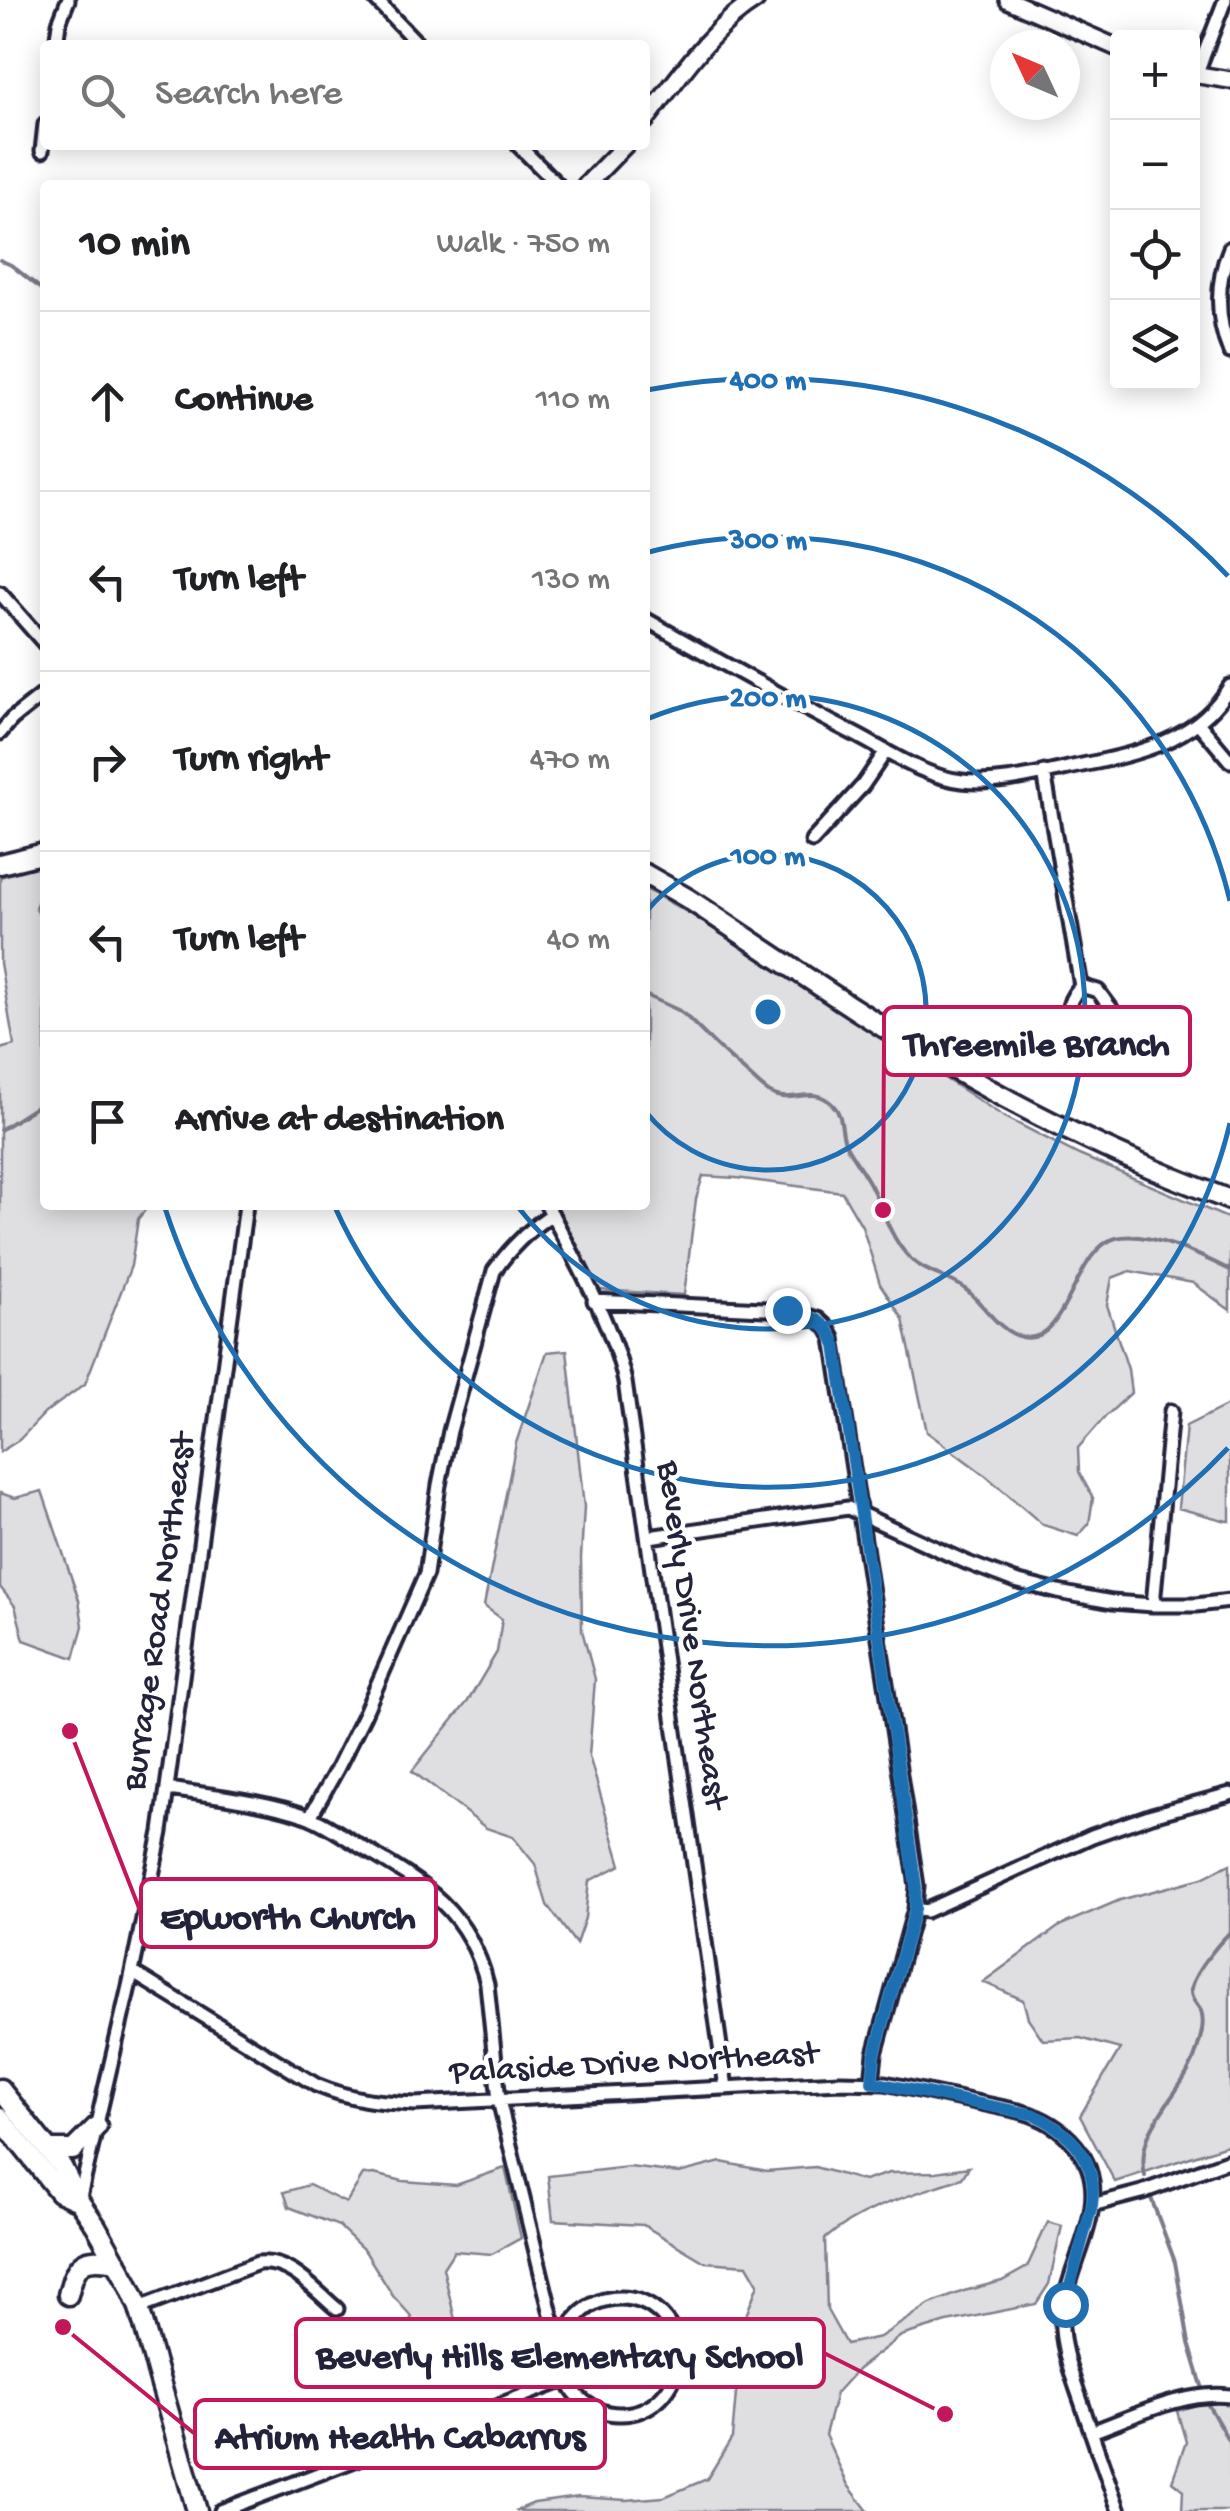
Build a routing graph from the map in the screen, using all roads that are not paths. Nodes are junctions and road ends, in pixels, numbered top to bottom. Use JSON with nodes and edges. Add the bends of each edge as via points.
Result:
{"nodes":[{"id":1,"x":68,"y":0,"type":"edge"},
{"id":2,"x":376,"y":0,"type":"edge"},
{"id":3,"x":756,"y":0,"type":"edge"},
{"id":4,"x":1008,"y":0,"type":"edge"},
{"id":5,"x":1225,"y":0,"type":"edge"},
{"id":6,"x":57,"y":40,"type":"edge"},
{"id":7,"x":414,"y":40,"type":"edge"},
{"id":8,"x":1110,"y":45,"type":"edge"},
{"id":9,"x":1200,"y":60,"type":"edge"},
{"id":10,"x":1200,"y":75,"type":"edge"},
{"id":11,"x":1230,"y":80,"type":"edge"},
{"id":12,"x":650,"y":115,"type":"edge"},
{"id":13,"x":523,"y":150,"type":"edge"},
{"id":14,"x":620,"y":150,"type":"edge"},
{"id":15,"x":553,"y":180,"type":"edge"},
{"id":16,"x":591,"y":180,"type":"edge"},
{"id":17,"x":1230,"y":248,"type":"edge"},
{"id":18,"x":1230,"y":352,"type":"edge"},
{"id":19,"x":0,"y":593,"type":"edge"},
{"id":20,"x":650,"y":623,"type":"edge"},
{"id":21,"x":40,"y":638,"type":"edge"},
{"id":22,"x":1230,"y":686,"type":"edge"},
{"id":23,"x":40,"y":697,"type":"edge"},
{"id":24,"x":1220,"y":704,"type":"junction"},
{"id":25,"x":1230,"y":716,"type":"edge"},
{"id":26,"x":1199,"y":724,"type":"junction"},
{"id":27,"x":0,"y":733,"type":"edge"},
{"id":28,"x":886,"y":750,"type":"junction"},
{"id":29,"x":1230,"y":760,"type":"edge"},
{"id":30,"x":1044,"y":772,"type":"junction"},
{"id":31,"x":812,"y":842,"type":"dead end"},
{"id":32,"x":40,"y":854,"type":"edge"},
{"id":33,"x":0,"y":864,"type":"edge"},
{"id":34,"x":650,"y":877,"type":"edge"},
{"id":35,"x":1081,"y":986,"type":"junction"},
{"id":36,"x":1230,"y":1200,"type":"edge"},
{"id":37,"x":245,"y":1210,"type":"edge"},
{"id":38,"x":549,"y":1210,"type":"edge"},
{"id":39,"x":594,"y":1300,"type":"junction"},
{"id":40,"x":1171,"y":1411,"type":"dead end"},
{"id":41,"x":860,"y":1511,"type":"junction"},
{"id":42,"x":649,"y":1536,"type":"junction"},
{"id":43,"x":1230,"y":1601,"type":"edge"},
{"id":44,"x":1153,"y":1606,"type":"junction"},
{"id":45,"x":168,"y":1789,"type":"junction"},
{"id":46,"x":1230,"y":1794,"type":"edge"},
{"id":47,"x":310,"y":1818,"type":"junction"},
{"id":48,"x":915,"y":1909,"type":"junction"},
{"id":49,"x":132,"y":1972,"type":"junction"},
{"id":50,"x":872,"y":2082,"type":"junction"},
{"id":51,"x":726,"y":2088,"type":"junction"},
{"id":52,"x":0,"y":2089,"type":"edge"},
{"id":53,"x":499,"y":2100,"type":"junction"},
{"id":54,"x":0,"y":2118,"type":"edge"},
{"id":55,"x":97,"y":2126,"type":"junction"},
{"id":56,"x":49,"y":2150,"type":"junction"},
{"id":57,"x":1230,"y":2160,"type":"edge"},
{"id":58,"x":79,"y":2200,"type":"junction"},
{"id":59,"x":1092,"y":2205,"type":"junction"},
{"id":60,"x":117,"y":2262,"type":"junction"},
{"id":61,"x":68,"y":2295,"type":"dead end"},
{"id":62,"x":139,"y":2308,"type":"junction"},
{"id":63,"x":337,"y":2309,"type":"dead end"},
{"id":64,"x":564,"y":2341,"type":"junction"},
{"id":65,"x":567,"y":2379,"type":"junction"},
{"id":66,"x":1230,"y":2396,"type":"edge"},
{"id":67,"x":1092,"y":2432,"type":"junction"},
{"id":68,"x":197,"y":2511,"type":"edge"},
{"id":69,"x":221,"y":2511,"type":"edge"},
{"id":70,"x":1119,"y":2511,"type":"edge"}],
"edges":[{"from":1,"to":6,"type":"street"},
{"from":2,"to":7,"type":"street"},
{"from":3,"to":12,"type":"street","via":[[708,42]]},
{"from":4,"to":8,"type":"street"},
{"from":5,"to":9,"type":"street"},
{"from":10,"to":11,"type":"street"},
{"from":13,"to":15,"type":"street"},
{"from":14,"to":16,"type":"street"},
{"from":17,"to":18,"type":"street","via":[[1220,301]]},
{"from":19,"to":21,"type":"street"},
{"from":20,"to":28,"type":"street"},
{"from":22,"to":24,"type":"street"},
{"from":23,"to":27,"type":"street"},
{"from":24,"to":25,"type":"street"},
{"from":24,"to":26,"type":"street"},
{"from":26,"to":29,"type":"street"},
{"from":26,"to":30,"type":"street","via":[[1156,747]]},
{"from":28,"to":30,"type":"street","via":[[934,775],[962,781]]},
{"from":28,"to":31,"type":"street"},
{"from":30,"to":35,"type":"street"},
{"from":32,"to":33,"type":"main road"},
{"from":34,"to":36,"type":"main road","via":[[954,1070],[1141,1164]]},
{"from":35,"to":35,"type":"street","via":[[1067,1014],[1072,1028],[1100,1034],[1112,1010],[1098,991]]},
{"from":37,"to":45,"type":"street","name":"Burrage Road Northeast"},
{"from":38,"to":39,"type":"street","name":"Beverly Drive Northeast"},
{"from":38,"to":47,"type":"street","via":[[494,1271],[450,1432],[426,1574]]},
{"from":39,"to":41,"type":"street","via":[[787,1310],[828,1327]]},
{"from":39,"to":42,"type":"street","name":"Beverly Drive Northeast","via":[[622,1363]]},
{"from":40,"to":44,"type":"street"},
{"from":41,"to":42,"type":"street","via":[[839,1508]]},
{"from":41,"to":44,"type":"street","via":[[1014,1581]]},
{"from":41,"to":48,"type":"street"},
{"from":42,"to":51,"type":"street","name":"Beverly Drive Northeast"},
{"from":43,"to":44,"type":"street"},
{"from":45,"to":47,"type":"street"},
{"from":45,"to":49,"type":"street","name":"Burrage Road Northeast"},
{"from":46,"to":48,"type":"street","via":[[1092,1836],[926,1910]]},
{"from":47,"to":53,"type":"street","via":[[416,1879],[460,1922],[487,1984]]},
{"from":48,"to":50,"type":"street"},
{"from":49,"to":53,"type":"street","name":"Palaside Drive Northeast","via":[[340,2095],[415,2104]]},
{"from":49,"to":55,"type":"street","name":"Burrage Road Northeast"},
{"from":50,"to":51,"type":"street","name":"Palaside Drive Northeast"},
{"from":50,"to":59,"type":"street","name":"Palaside Drive Northeast","via":[[1019,2111],[1052,2124],[1088,2163]]},
{"from":51,"to":53,"type":"street","name":"Palaside Drive Northeast"},
{"from":52,"to":56,"type":"main road"},
{"from":53,"to":64,"type":"street","via":[[552,2318]]},
{"from":54,"to":58,"type":"main road","via":[[59,2192]]},
{"from":55,"to":56,"type":"main road","via":[[73,2150]]},
{"from":55,"to":58,"type":"street","name":"Burrage Road Northeast"},
{"from":56,"to":58,"type":"main road"},
{"from":57,"to":59,"type":"street"},
{"from":58,"to":60,"type":"main road"},
{"from":59,"to":67,"type":"street","name":"Palaside Drive Northeast","via":[[1062,2317],[1068,2365]]},
{"from":60,"to":61,"type":"main road","via":[[81,2263]]},
{"from":60,"to":62,"type":"main road"},
{"from":62,"to":63,"type":"street","via":[[267,2262],[292,2270]]},
{"from":62,"to":68,"type":"main road"},
{"from":64,"to":65,"type":"street"},
{"from":64,"to":65,"type":"street","via":[[587,2308],[626,2298],[662,2316],[678,2352],[667,2390],[633,2412],[589,2405]]},
{"from":65,"to":69,"type":"street"},
{"from":66,"to":67,"type":"street","via":[[1190,2397]]},
{"from":67,"to":70,"type":"street","name":"Palaside Drive Northeast"}]}
